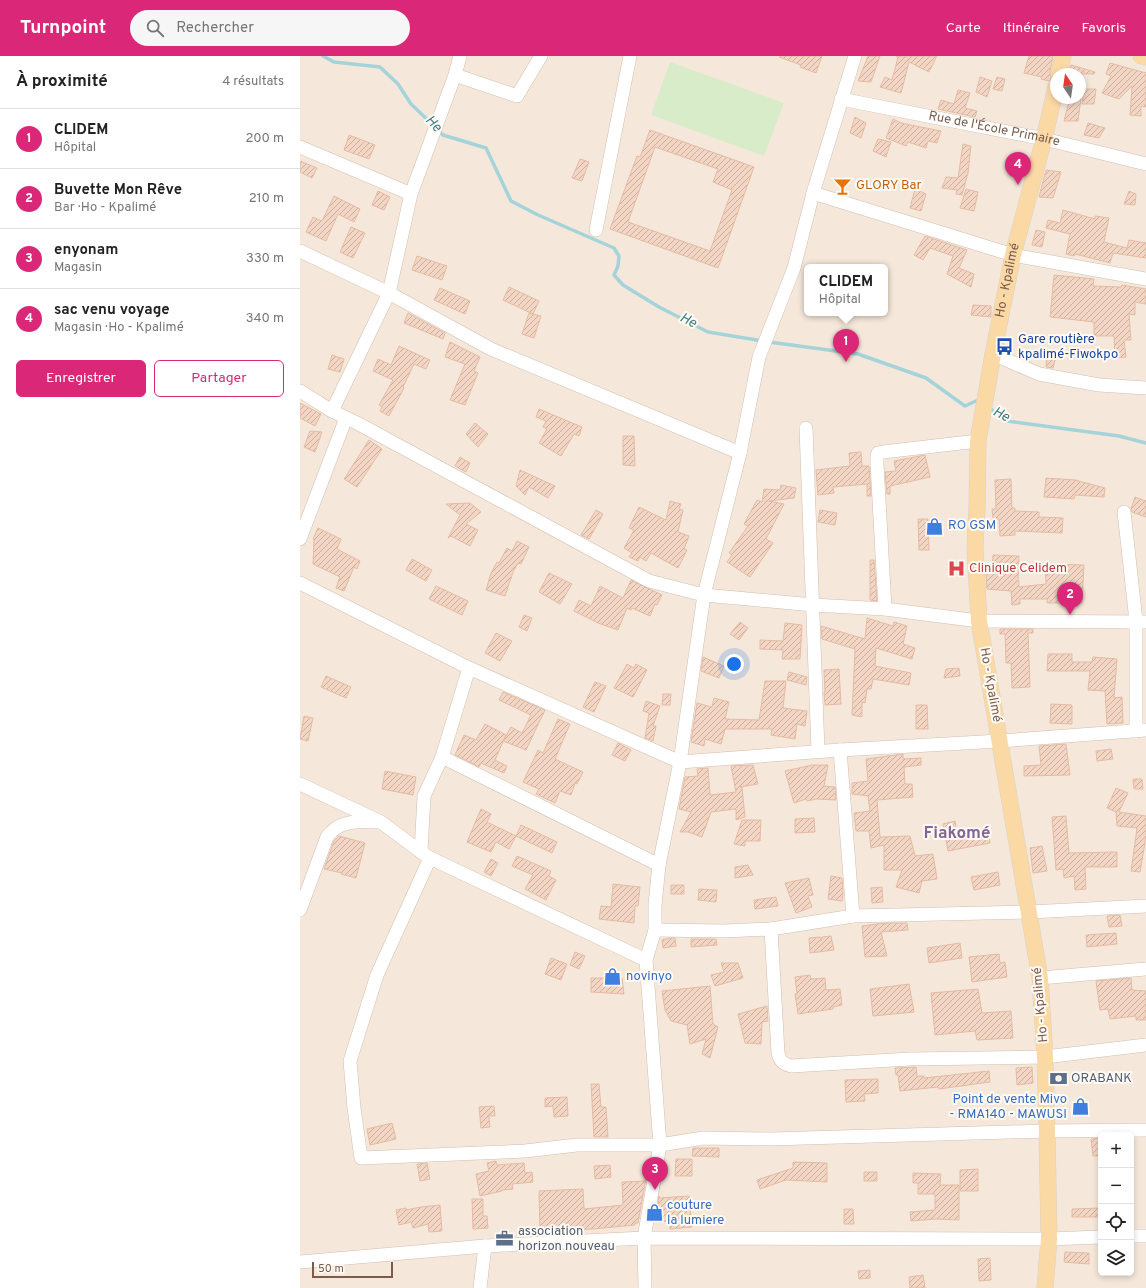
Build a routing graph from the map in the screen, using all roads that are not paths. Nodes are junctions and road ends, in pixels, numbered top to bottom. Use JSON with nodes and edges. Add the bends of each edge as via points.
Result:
{"nodes":[{"id":1,"x":460,"y":56,"type":"edge"},
{"id":2,"x":541,"y":56,"type":"edge"},
{"id":3,"x":630,"y":56,"type":"edge"},
{"id":4,"x":855,"y":56,"type":"edge"},
{"id":5,"x":1063,"y":56,"type":"edge"},
{"id":6,"x":1141,"y":56,"type":"edge"},
{"id":7,"x":1146,"y":58,"type":"edge"},
{"id":8,"x":1060,"y":68,"type":"edge"},
{"id":9,"x":455,"y":75,"type":"junction"},
{"id":10,"x":841,"y":99,"type":"junction"},
{"id":11,"x":1052,"y":104,"type":"edge"},
{"id":12,"x":1044,"y":139,"type":"junction"},
{"id":13,"x":300,"y":147,"type":"edge"},
{"id":14,"x":1146,"y":164,"type":"edge"},
{"id":15,"x":813,"y":193,"type":"junction"},
{"id":16,"x":411,"y":194,"type":"junction"},
{"id":17,"x":596,"y":230,"type":"dead end"},
{"id":18,"x":300,"y":251,"type":"edge"},
{"id":19,"x":1013,"y":255,"type":"junction"},
{"id":20,"x":1146,"y":279,"type":"edge"},
{"id":21,"x":389,"y":293,"type":"junction"},
{"id":22,"x":993,"y":354,"type":"junction"},
{"id":23,"x":1146,"y":388,"type":"edge"},
{"id":24,"x":300,"y":391,"type":"edge"},
{"id":25,"x":332,"y":411,"type":"junction"},
{"id":26,"x":346,"y":418,"type":"junction"},
{"id":27,"x":806,"y":428,"type":"dead end"},
{"id":28,"x":979,"y":433,"type":"junction"},
{"id":29,"x":740,"y":453,"type":"junction"},
{"id":30,"x":1124,"y":512,"type":"dead end"},
{"id":31,"x":300,"y":539,"type":"edge"},
{"id":32,"x":300,"y":583,"type":"edge"},
{"id":33,"x":704,"y":595,"type":"junction"},
{"id":34,"x":813,"y":605,"type":"junction"},
{"id":35,"x":885,"y":608,"type":"junction"},
{"id":36,"x":979,"y":621,"type":"junction"},
{"id":37,"x":1141,"y":622,"type":"edge"},
{"id":38,"x":469,"y":668,"type":"junction"},
{"id":39,"x":1141,"y":730,"type":"edge"},
{"id":40,"x":1000,"y":741,"type":"junction"},
{"id":41,"x":840,"y":750,"type":"junction"},
{"id":42,"x":818,"y":752,"type":"junction"},
{"id":43,"x":442,"y":757,"type":"junction"},
{"id":44,"x":680,"y":762,"type":"junction"},
{"id":45,"x":300,"y":784,"type":"edge"},
{"id":46,"x":380,"y":822,"type":"junction"},
{"id":47,"x":425,"y":855,"type":"junction"},
{"id":48,"x":659,"y":865,"type":"junction"},
{"id":49,"x":1146,"y":906,"type":"edge"},
{"id":50,"x":300,"y":910,"type":"edge"},
{"id":51,"x":1030,"y":912,"type":"junction"},
{"id":52,"x":853,"y":916,"type":"junction"},
{"id":53,"x":771,"y":929,"type":"junction"},
{"id":54,"x":655,"y":930,"type":"junction"},
{"id":55,"x":646,"y":960,"type":"junction"},
{"id":56,"x":1146,"y":969,"type":"edge"},
{"id":57,"x":1040,"y":978,"type":"junction"},
{"id":58,"x":1146,"y":1045,"type":"edge"},
{"id":59,"x":1045,"y":1058,"type":"junction"},
{"id":60,"x":1146,"y":1130,"type":"edge"},
{"id":61,"x":1047,"y":1131,"type":"junction"},
{"id":62,"x":660,"y":1145,"type":"junction"},
{"id":63,"x":1134,"y":1236,"type":"edge"},
{"id":64,"x":1146,"y":1236,"type":"edge"},
{"id":65,"x":1098,"y":1237,"type":"edge"},
{"id":66,"x":644,"y":1238,"type":"junction"},
{"id":67,"x":1049,"y":1239,"type":"junction"},
{"id":68,"x":485,"y":1246,"type":"junction"},
{"id":69,"x":300,"y":1262,"type":"edge"},
{"id":70,"x":480,"y":1288,"type":"edge"},
{"id":71,"x":645,"y":1288,"type":"edge"},
{"id":72,"x":1045,"y":1288,"type":"edge"}],
"edges":[{"from":1,"to":9,"type":"street"},
{"from":2,"to":9,"type":"street","via":[[517,96]]},
{"from":3,"to":17,"type":"street"},
{"from":4,"to":10,"type":"street"},
{"from":5,"to":8,"type":"main road"},
{"from":6,"to":7,"type":"main road"},
{"from":9,"to":16,"type":"street"},
{"from":10,"to":12,"type":"street","name":"Rue de l'École Primaire"},
{"from":10,"to":15,"type":"street"},
{"from":11,"to":12,"type":"main road","name":"Ho - Kpalimé"},
{"from":12,"to":14,"type":"street","name":"Rue de l'École Primaire"},
{"from":12,"to":19,"type":"main road","name":"Ho - Kpalimé"},
{"from":13,"to":16,"type":"street"},
{"from":15,"to":19,"type":"street"},
{"from":15,"to":29,"type":"street","via":[[794,268],[759,357]]},
{"from":16,"to":21,"type":"street"},
{"from":18,"to":21,"type":"street"},
{"from":19,"to":20,"type":"street"},
{"from":19,"to":22,"type":"main road","name":"Ho - Kpalimé"},
{"from":21,"to":25,"type":"street"},
{"from":21,"to":29,"type":"street","via":[[491,349]]},
{"from":22,"to":23,"type":"street","via":[[1039,374],[1098,385]]},
{"from":22,"to":28,"type":"main road","name":"Ho - Kpalimé"},
{"from":24,"to":25,"type":"street"},
{"from":25,"to":26,"type":"street"},
{"from":26,"to":31,"type":"street"},
{"from":26,"to":33,"type":"street","via":[[649,581]]},
{"from":27,"to":34,"type":"street"},
{"from":28,"to":35,"type":"street","via":[[878,453]]},
{"from":28,"to":36,"type":"main road","name":"Ho - Kpalimé","via":[[974,548]]},
{"from":29,"to":33,"type":"street"},
{"from":30,"to":37,"type":"street"},
{"from":32,"to":38,"type":"street"},
{"from":33,"to":34,"type":"street"},
{"from":33,"to":44,"type":"street"},
{"from":34,"to":35,"type":"street"},
{"from":34,"to":42,"type":"street"},
{"from":35,"to":36,"type":"street"},
{"from":36,"to":37,"type":"street"},
{"from":36,"to":40,"type":"main road","name":"Ho - Kpalimé"},
{"from":37,"to":39,"type":"street"},
{"from":38,"to":43,"type":"street"},
{"from":38,"to":44,"type":"street"},
{"from":39,"to":40,"type":"street"},
{"from":40,"to":41,"type":"street"},
{"from":40,"to":51,"type":"main road","name":"Ho - Kpalimé"},
{"from":41,"to":42,"type":"street"},
{"from":41,"to":52,"type":"street"},
{"from":42,"to":44,"type":"street"},
{"from":43,"to":47,"type":"street","via":[[424,796]]},
{"from":43,"to":48,"type":"street"},
{"from":44,"to":48,"type":"street"},
{"from":45,"to":46,"type":"street"},
{"from":46,"to":47,"type":"street"},
{"from":46,"to":50,"type":"street","via":[[350,822],[330,832]]},
{"from":47,"to":55,"type":"street"},
{"from":47,"to":62,"type":"street","via":[[377,975],[350,1061],[361,1158],[525,1151],[576,1145]]},
{"from":48,"to":54,"type":"street"},
{"from":49,"to":51,"type":"street"},
{"from":51,"to":52,"type":"street"},
{"from":51,"to":57,"type":"main road","name":"Ho - Kpalimé"},
{"from":52,"to":53,"type":"street"},
{"from":53,"to":54,"type":"street"},
{"from":53,"to":59,"type":"street","via":[[778,1053],[779,1059],[786,1065],[910,1059]]},
{"from":54,"to":55,"type":"street"},
{"from":55,"to":62,"type":"street"},
{"from":56,"to":57,"type":"street"},
{"from":57,"to":59,"type":"main road","name":"Ho - Kpalimé"},
{"from":58,"to":59,"type":"street"},
{"from":59,"to":61,"type":"main road","name":"Ho - Kpalimé"},
{"from":60,"to":61,"type":"street"},
{"from":61,"to":62,"type":"street","via":[[771,1139],[703,1138]]},
{"from":61,"to":67,"type":"main road","name":"Ho - Kpalimé"},
{"from":62,"to":66,"type":"street"},
{"from":63,"to":64,"type":"street"},
{"from":65,"to":67,"type":"street"},
{"from":66,"to":67,"type":"street"},
{"from":66,"to":68,"type":"street"},
{"from":66,"to":71,"type":"street"},
{"from":67,"to":72,"type":"main road","name":"Ho - Kpalimé"},
{"from":68,"to":69,"type":"street"},
{"from":68,"to":70,"type":"street"}]}
